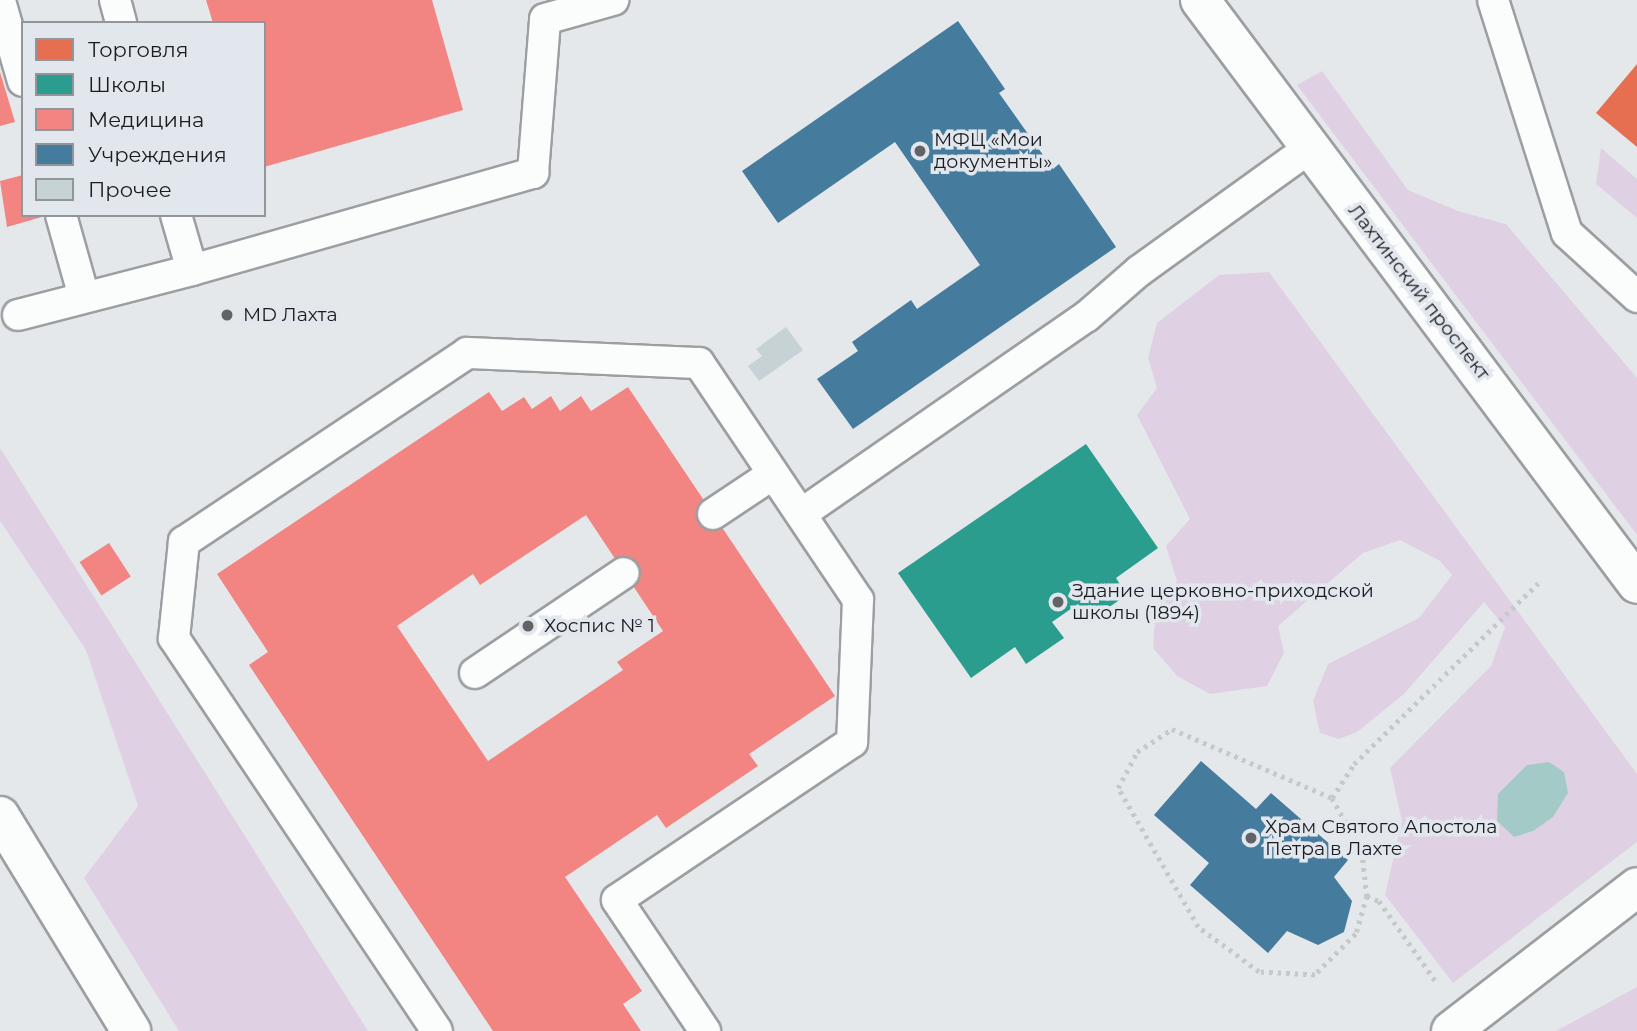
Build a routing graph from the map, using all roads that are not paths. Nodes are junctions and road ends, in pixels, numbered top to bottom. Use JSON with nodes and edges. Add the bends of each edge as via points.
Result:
{"nodes":[{"id":1,"x":115,"y":0,"type":"edge"},
{"id":2,"x":613,"y":0,"type":"edge"},
{"id":3,"x":1200,"y":0,"type":"edge"},
{"id":4,"x":1493,"y":0,"type":"edge"},
{"id":5,"x":0,"y":1,"type":"edge"},
{"id":6,"x":120,"y":21,"type":"edge"},
{"id":7,"x":21,"y":74,"type":"edge"},
{"id":8,"x":1308,"y":149,"type":"junction"},
{"id":9,"x":62,"y":217,"type":"edge"},
{"id":10,"x":177,"y":217,"type":"edge"},
{"id":11,"x":192,"y":270,"type":"junction"},
{"id":12,"x":84,"y":297,"type":"junction"},
{"id":13,"x":1637,"y":297,"type":"edge"},
{"id":14,"x":18,"y":315,"type":"dead end"},
{"id":15,"x":773,"y":474,"type":"junction"},
{"id":16,"x":713,"y":513,"type":"dead end"},
{"id":17,"x":801,"y":514,"type":"junction"},
{"id":18,"x":624,"y":573,"type":"dead end"},
{"id":19,"x":1637,"y":584,"type":"edge"},
{"id":20,"x":475,"y":673,"type":"dead end"},
{"id":21,"x":0,"y":816,"type":"edge"},
{"id":22,"x":1637,"y":887,"type":"edge"},
{"id":23,"x":1457,"y":1026,"type":"edge"},
{"id":24,"x":131,"y":1031,"type":"edge"},
{"id":25,"x":437,"y":1031,"type":"edge"},
{"id":26,"x":705,"y":1031,"type":"edge"}],
"edges":[{"from":1,"to":6,"type":"lane"},
{"from":2,"to":11,"type":"lane","via":[[545,19],[533,173]]},
{"from":3,"to":8,"type":"main road","name":"Лахтинский проспект"},
{"from":4,"to":13,"type":"lane","via":[[1567,233]]},
{"from":5,"to":7,"type":"lane"},
{"from":8,"to":17,"type":"lane","via":[[1139,271],[1086,317]]},
{"from":8,"to":19,"type":"main road","name":"Лахтинский проспект"},
{"from":9,"to":12,"type":"lane"},
{"from":10,"to":11,"type":"lane"},
{"from":11,"to":12,"type":"lane"},
{"from":12,"to":14,"type":"lane"},
{"from":15,"to":16,"type":"lane"},
{"from":15,"to":17,"type":"lane"},
{"from":15,"to":25,"type":"lane","via":[[699,363],[467,353],[184,542],[174,638]]},
{"from":17,"to":26,"type":"lane","via":[[858,600],[852,742],[617,900]]},
{"from":18,"to":20,"type":"lane"},
{"from":21,"to":24,"type":"main road"},
{"from":22,"to":23,"type":"main road"}]}
